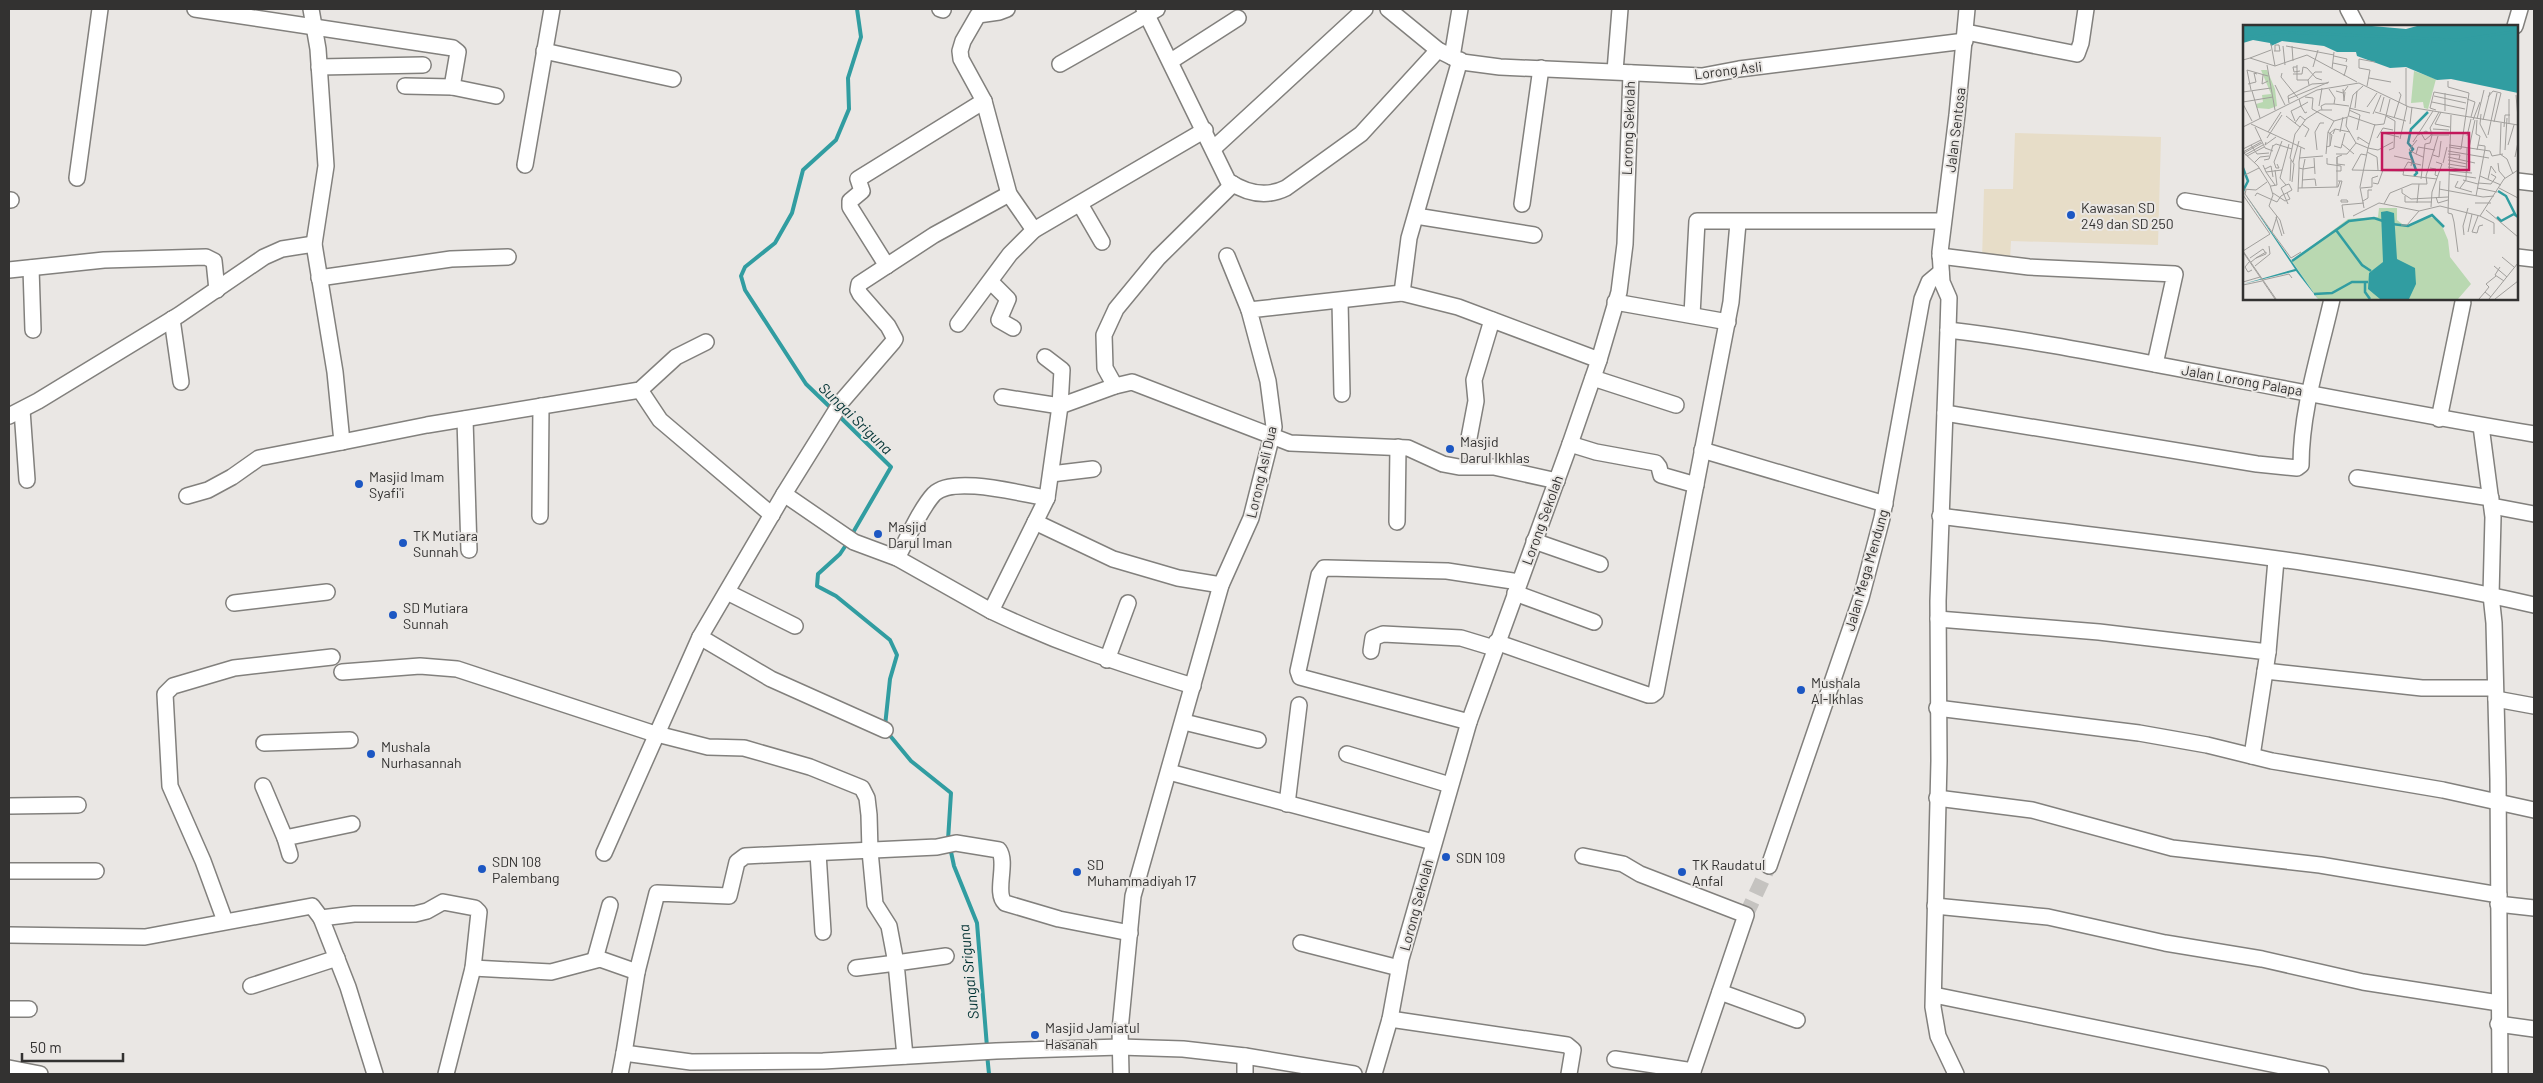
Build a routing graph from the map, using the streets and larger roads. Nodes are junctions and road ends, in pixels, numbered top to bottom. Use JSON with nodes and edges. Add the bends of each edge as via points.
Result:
{"nodes":[{"id":1,"x":100,"y":9,"type":"edge"},
{"id":2,"x":195,"y":9,"type":"edge"},
{"id":3,"x":311,"y":9,"type":"edge"},
{"id":4,"x":552,"y":9,"type":"edge"},
{"id":5,"x":1365,"y":9,"type":"edge"},
{"id":6,"x":1388,"y":9,"type":"edge"},
{"id":7,"x":1460,"y":9,"type":"edge"},
{"id":8,"x":1620,"y":9,"type":"edge"},
{"id":9,"x":1967,"y":9,"type":"edge"},
{"id":10,"x":2086,"y":9,"type":"edge"},
{"id":11,"x":2348,"y":9,"type":"edge"},
{"id":12,"x":2520,"y":9,"type":"edge"},
{"id":13,"x":1003,"y":11,"type":"edge"},
{"id":14,"x":1150,"y":11,"type":"edge"},
{"id":15,"x":1238,"y":18,"type":"dead end"},
{"id":16,"x":2356,"y":25,"type":"edge"},
{"id":17,"x":2515,"y":25,"type":"edge"},
{"id":18,"x":314,"y":26,"type":"junction"},
{"id":19,"x":1966,"y":36,"type":"junction"},
{"id":20,"x":544,"y":50,"type":"junction"},
{"id":21,"x":1438,"y":50,"type":"junction"},
{"id":22,"x":1456,"y":59,"type":"junction"},
{"id":23,"x":1171,"y":61,"type":"junction"},
{"id":24,"x":1060,"y":64,"type":"dead end"},
{"id":25,"x":423,"y":65,"type":"dead end"},
{"id":26,"x":319,"y":67,"type":"junction"},
{"id":27,"x":1542,"y":68,"type":"junction"},
{"id":28,"x":1615,"y":71,"type":"junction"},
{"id":29,"x":1630,"y":73,"type":"junction"},
{"id":30,"x":672,"y":79,"type":"dead end"},
{"id":31,"x":406,"y":86,"type":"dead end"},
{"id":32,"x":452,"y":87,"type":"junction"},
{"id":33,"x":496,"y":96,"type":"dead end"},
{"id":34,"x":984,"y":101,"type":"junction"},
{"id":35,"x":1205,"y":130,"type":"junction"},
{"id":36,"x":1214,"y":148,"type":"junction"},
{"id":37,"x":524,"y":165,"type":"dead end"},
{"id":38,"x":77,"y":178,"type":"dead end"},
{"id":39,"x":2518,"y":181,"type":"edge"},
{"id":40,"x":2534,"y":183,"type":"edge"},
{"id":41,"x":1233,"y":184,"type":"junction"},
{"id":42,"x":1009,"y":194,"type":"junction"},
{"id":43,"x":2185,"y":201,"type":"dead end"},
{"id":44,"x":1080,"y":204,"type":"junction"},
{"id":45,"x":1522,"y":204,"type":"dead end"},
{"id":46,"x":2243,"y":211,"type":"edge"},
{"id":47,"x":1416,"y":216,"type":"junction"},
{"id":48,"x":1943,"y":221,"type":"junction"},
{"id":49,"x":1738,"y":223,"type":"junction"},
{"id":50,"x":1034,"y":230,"type":"junction"},
{"id":51,"x":1534,"y":235,"type":"dead end"},
{"id":52,"x":1102,"y":242,"type":"dead end"},
{"id":53,"x":314,"y":244,"type":"junction"},
{"id":54,"x":1940,"y":254,"type":"junction"},
{"id":55,"x":1227,"y":256,"type":"dead end"},
{"id":56,"x":508,"y":257,"type":"dead end"},
{"id":57,"x":2518,"y":257,"type":"edge"},
{"id":58,"x":2534,"y":259,"type":"edge"},
{"id":59,"x":887,"y":266,"type":"junction"},
{"id":60,"x":31,"y":268,"type":"junction"},
{"id":61,"x":9,"y":270,"type":"edge"},
{"id":62,"x":1941,"y":272,"type":"junction"},
{"id":63,"x":319,"y":278,"type":"junction"},
{"id":64,"x":990,"y":282,"type":"junction"},
{"id":65,"x":217,"y":290,"type":"junction"},
{"id":66,"x":1402,"y":293,"type":"junction"},
{"id":67,"x":2332,"y":300,"type":"edge"},
{"id":68,"x":1340,"y":301,"type":"junction"},
{"id":69,"x":1616,"y":302,"type":"junction"},
{"id":70,"x":2463,"y":302,"type":"dead end"},
{"id":71,"x":1249,"y":310,"type":"junction"},
{"id":72,"x":1692,"y":315,"type":"junction"},
{"id":73,"x":172,"y":319,"type":"junction"},
{"id":74,"x":1492,"y":320,"type":"junction"},
{"id":75,"x":1728,"y":322,"type":"junction"},
{"id":76,"x":958,"y":324,"type":"dead end"},
{"id":77,"x":1013,"y":328,"type":"dead end"},
{"id":78,"x":32,"y":330,"type":"dead end"},
{"id":79,"x":1948,"y":330,"type":"junction"},
{"id":80,"x":706,"y":342,"type":"dead end"},
{"id":81,"x":1045,"y":357,"type":"dead end"},
{"id":82,"x":1599,"y":360,"type":"junction"},
{"id":83,"x":2156,"y":364,"type":"junction"},
{"id":84,"x":1593,"y":378,"type":"junction"},
{"id":85,"x":181,"y":382,"type":"dead end"},
{"id":86,"x":1115,"y":386,"type":"junction"},
{"id":87,"x":641,"y":391,"type":"junction"},
{"id":88,"x":2310,"y":393,"type":"junction"},
{"id":89,"x":1342,"y":394,"type":"dead end"},
{"id":90,"x":1002,"y":396,"type":"dead end"},
{"id":91,"x":1676,"y":404,"type":"dead end"},
{"id":92,"x":541,"y":406,"type":"junction"},
{"id":93,"x":1060,"y":406,"type":"junction"},
{"id":94,"x":1945,"y":412,"type":"junction"},
{"id":95,"x":15,"y":413,"type":"edge"},
{"id":96,"x":465,"y":419,"type":"junction"},
{"id":97,"x":2439,"y":419,"type":"junction"},
{"id":98,"x":2481,"y":426,"type":"junction"},
{"id":99,"x":2534,"y":434,"type":"edge"},
{"id":100,"x":1272,"y":438,"type":"junction"},
{"id":101,"x":1469,"y":438,"type":"dead end"},
{"id":102,"x":342,"y":442,"type":"junction"},
{"id":103,"x":1570,"y":444,"type":"junction"},
{"id":104,"x":1398,"y":447,"type":"junction"},
{"id":105,"x":1702,"y":450,"type":"junction"},
{"id":106,"x":1094,"y":469,"type":"dead end"},
{"id":107,"x":1051,"y":474,"type":"junction"},
{"id":108,"x":2357,"y":478,"type":"dead end"},
{"id":109,"x":27,"y":480,"type":"dead end"},
{"id":110,"x":1556,"y":481,"type":"junction"},
{"id":111,"x":1696,"y":485,"type":"junction"},
{"id":112,"x":784,"y":494,"type":"junction"},
{"id":113,"x":187,"y":496,"type":"dead end"},
{"id":114,"x":1047,"y":498,"type":"junction"},
{"id":115,"x":2491,"y":502,"type":"junction"},
{"id":116,"x":1885,"y":504,"type":"junction"},
{"id":117,"x":2534,"y":514,"type":"edge"},
{"id":118,"x":772,"y":515,"type":"junction"},
{"id":119,"x":540,"y":516,"type":"dead end"},
{"id":120,"x":1940,"y":516,"type":"junction"},
{"id":121,"x":1035,"y":522,"type":"junction"},
{"id":122,"x":1397,"y":522,"type":"dead end"},
{"id":123,"x":1534,"y":542,"type":"junction"},
{"id":124,"x":469,"y":550,"type":"dead end"},
{"id":125,"x":897,"y":558,"type":"junction"},
{"id":126,"x":2276,"y":560,"type":"junction"},
{"id":127,"x":1600,"y":564,"type":"dead end"},
{"id":128,"x":1221,"y":585,"type":"junction"},
{"id":129,"x":1517,"y":587,"type":"junction"},
{"id":130,"x":327,"y":592,"type":"dead end"},
{"id":131,"x":727,"y":592,"type":"junction"},
{"id":132,"x":2491,"y":595,"type":"junction"},
{"id":133,"x":234,"y":603,"type":"dead end"},
{"id":134,"x":1128,"y":603,"type":"dead end"},
{"id":135,"x":2534,"y":605,"type":"edge"},
{"id":136,"x":991,"y":611,"type":"junction"},
{"id":137,"x":1938,"y":619,"type":"junction"},
{"id":138,"x":1594,"y":622,"type":"dead end"},
{"id":139,"x":795,"y":626,"type":"dead end"},
{"id":140,"x":700,"y":637,"type":"junction"},
{"id":141,"x":1495,"y":645,"type":"junction"},
{"id":142,"x":1371,"y":651,"type":"dead end"},
{"id":143,"x":2268,"y":652,"type":"junction"},
{"id":144,"x":332,"y":657,"type":"dead end"},
{"id":145,"x":1107,"y":660,"type":"junction"},
{"id":146,"x":2265,"y":671,"type":"junction"},
{"id":147,"x":342,"y":672,"type":"dead end"},
{"id":148,"x":1194,"y":686,"type":"junction"},
{"id":149,"x":2495,"y":694,"type":"junction"},
{"id":150,"x":1299,"y":705,"type":"dead end"},
{"id":151,"x":2534,"y":706,"type":"edge"},
{"id":152,"x":1937,"y":708,"type":"junction"},
{"id":153,"x":1184,"y":722,"type":"junction"},
{"id":154,"x":1469,"y":722,"type":"junction"},
{"id":155,"x":885,"y":730,"type":"dead end"},
{"id":156,"x":658,"y":734,"type":"junction"},
{"id":157,"x":350,"y":740,"type":"dead end"},
{"id":158,"x":1258,"y":740,"type":"dead end"},
{"id":159,"x":264,"y":743,"type":"dead end"},
{"id":160,"x":1347,"y":754,"type":"dead end"},
{"id":161,"x":2252,"y":756,"type":"junction"},
{"id":162,"x":1169,"y":772,"type":"junction"},
{"id":163,"x":1450,"y":785,"type":"junction"},
{"id":164,"x":263,"y":786,"type":"dead end"},
{"id":165,"x":1937,"y":798,"type":"junction"},
{"id":166,"x":2498,"y":802,"type":"junction"},
{"id":167,"x":1287,"y":804,"type":"junction"},
{"id":168,"x":78,"y":805,"type":"dead end"},
{"id":169,"x":9,"y":806,"type":"edge"},
{"id":170,"x":2534,"y":810,"type":"edge"},
{"id":171,"x":352,"y":824,"type":"dead end"},
{"id":172,"x":285,"y":838,"type":"junction"},
{"id":173,"x":1433,"y":842,"type":"junction"},
{"id":174,"x":870,"y":851,"type":"junction"},
{"id":175,"x":604,"y":853,"type":"dead end"},
{"id":176,"x":818,"y":853,"type":"junction"},
{"id":177,"x":290,"y":855,"type":"dead end"},
{"id":178,"x":1583,"y":856,"type":"dead end"},
{"id":179,"x":1769,"y":866,"type":"tunnel mouth"},
{"id":180,"x":9,"y":871,"type":"edge"},
{"id":181,"x":96,"y":871,"type":"dead end"},
{"id":182,"x":2498,"y":899,"type":"junction"},
{"id":183,"x":610,"y":905,"type":"dead end"},
{"id":184,"x":1935,"y":906,"type":"junction"},
{"id":185,"x":2534,"y":908,"type":"edge"},
{"id":186,"x":321,"y":918,"type":"junction"},
{"id":187,"x":225,"y":921,"type":"junction"},
{"id":188,"x":823,"y":932,"type":"dead end"},
{"id":189,"x":1130,"y":933,"type":"junction"},
{"id":190,"x":9,"y":935,"type":"edge"},
{"id":191,"x":1301,"y":943,"type":"dead end"},
{"id":192,"x":946,"y":956,"type":"dead end"},
{"id":193,"x":337,"y":958,"type":"junction"},
{"id":194,"x":595,"y":959,"type":"junction"},
{"id":195,"x":896,"y":963,"type":"junction"},
{"id":196,"x":1400,"y":964,"type":"junction"},
{"id":197,"x":473,"y":968,"type":"junction"},
{"id":198,"x":856,"y":968,"type":"dead end"},
{"id":199,"x":637,"y":972,"type":"junction"},
{"id":200,"x":250,"y":986,"type":"dead end"},
{"id":201,"x":1720,"y":992,"type":"junction"},
{"id":202,"x":1934,"y":995,"type":"junction"},
{"id":203,"x":2499,"y":1003,"type":"junction"},
{"id":204,"x":9,"y":1010,"type":"edge"},
{"id":205,"x":29,"y":1010,"type":"dead end"},
{"id":206,"x":1390,"y":1019,"type":"junction"},
{"id":207,"x":1797,"y":1020,"type":"dead end"},
{"id":208,"x":2498,"y":1024,"type":"junction"},
{"id":209,"x":2534,"y":1029,"type":"edge"},
{"id":210,"x":1120,"y":1047,"type":"junction"},
{"id":211,"x":624,"y":1052,"type":"junction"},
{"id":212,"x":905,"y":1056,"type":"junction"},
{"id":213,"x":1245,"y":1056,"type":"junction"},
{"id":214,"x":1616,"y":1058,"type":"dead end"},
{"id":215,"x":824,"y":1067,"type":"edge"},
{"id":216,"x":9,"y":1068,"type":"edge"},
{"id":217,"x":1953,"y":1068,"type":"edge"},
{"id":218,"x":1692,"y":1072,"type":"edge"},
{"id":219,"x":36,"y":1074,"type":"edge"},
{"id":220,"x":375,"y":1074,"type":"edge"},
{"id":221,"x":446,"y":1074,"type":"edge"},
{"id":222,"x":620,"y":1074,"type":"edge"},
{"id":223,"x":1121,"y":1074,"type":"edge"},
{"id":224,"x":1245,"y":1074,"type":"edge"},
{"id":225,"x":1354,"y":1074,"type":"edge"},
{"id":226,"x":1374,"y":1074,"type":"edge"},
{"id":227,"x":1569,"y":1074,"type":"edge"},
{"id":228,"x":2321,"y":1074,"type":"edge"},
{"id":229,"x":2500,"y":1074,"type":"edge"}],
"edges":[{"from":1,"to":38,"type":"street"},
{"from":2,"to":18,"type":"street"},
{"from":3,"to":18,"type":"street"},
{"from":4,"to":20,"type":"street"},
{"from":5,"to":36,"type":"street"},
{"from":6,"to":21,"type":"street","name":"Lorong Asli"},
{"from":7,"to":22,"type":"street"},
{"from":8,"to":28,"type":"street"},
{"from":9,"to":19,"type":"street","name":"Jalan Sentosa"},
{"from":10,"to":19,"type":"street","name":"Lorong Asli","via":[[2077,54]]},
{"from":11,"to":16,"type":"street"},
{"from":12,"to":17,"type":"street"},
{"from":13,"to":34,"type":"street","via":[[978,15],[960,51],[961,60]]},
{"from":14,"to":23,"type":"street"},
{"from":14,"to":24,"type":"street"},
{"from":15,"to":23,"type":"street"},
{"from":18,"to":26,"type":"street"},
{"from":18,"to":32,"type":"street","via":[[456,49],[458,56]]},
{"from":19,"to":29,"type":"street","name":"Lorong Asli","via":[[1702,76]]},
{"from":19,"to":48,"type":"street","name":"Jalan Sentosa"},
{"from":20,"to":30,"type":"street"},
{"from":20,"to":37,"type":"street"},
{"from":21,"to":22,"type":"street","name":"Lorong Asli"},
{"from":21,"to":41,"type":"street","via":[[1361,134],[1286,188],[1257,194]]},
{"from":22,"to":27,"type":"street","name":"Lorong Asli","via":[[1500,67]]},
{"from":22,"to":47,"type":"street"},
{"from":23,"to":35,"type":"street"},
{"from":25,"to":26,"type":"street"},
{"from":26,"to":53,"type":"street","via":[[326,166]]},
{"from":27,"to":28,"type":"street","name":"Lorong Asli"},
{"from":27,"to":45,"type":"street"},
{"from":28,"to":29,"type":"street","name":"Lorong Asli"},
{"from":29,"to":69,"type":"street","name":"Lorong Sekolah","via":[[1625,244]]},
{"from":31,"to":32,"type":"street"},
{"from":32,"to":33,"type":"street"},
{"from":34,"to":42,"type":"street"},
{"from":34,"to":59,"type":"street","via":[[858,179],[862,191],[850,201],[850,207]]},
{"from":35,"to":36,"type":"street"},
{"from":35,"to":44,"type":"street"},
{"from":36,"to":41,"type":"street","via":[[1228,181]]},
{"from":39,"to":40,"type":"street"},
{"from":41,"to":86,"type":"street","via":[[1158,258],[1116,309],[1104,335],[1105,368]]},
{"from":42,"to":50,"type":"street"},
{"from":42,"to":59,"type":"street"},
{"from":43,"to":46,"type":"street"},
{"from":44,"to":50,"type":"street"},
{"from":44,"to":52,"type":"street"},
{"from":47,"to":51,"type":"street"},
{"from":47,"to":66,"type":"street","via":[[1409,238]]},
{"from":48,"to":49,"type":"street"},
{"from":48,"to":54,"type":"street","name":"Jalan Sentosa"},
{"from":49,"to":72,"type":"street","via":[[1697,221]]},
{"from":49,"to":75,"type":"street"},
{"from":50,"to":64,"type":"street","via":[[1010,254]]},
{"from":53,"to":63,"type":"street"},
{"from":53,"to":65,"type":"street","via":[[282,249],[264,257]]},
{"from":54,"to":62,"type":"street","name":"Jalan Sentosa"},
{"from":54,"to":83,"type":"street","via":[[2030,267],[2175,274]]},
{"from":55,"to":71,"type":"street","name":"Lorong Asli Dua"},
{"from":56,"to":63,"type":"street","via":[[451,259]]},
{"from":57,"to":58,"type":"street"},
{"from":59,"to":112,"type":"street","via":[[859,284],[858,290],[888,326],[893,342],[842,401]]},
{"from":60,"to":61,"type":"street"},
{"from":60,"to":65,"type":"street","via":[[104,260],[206,257],[214,261]]},
{"from":60,"to":78,"type":"street"},
{"from":62,"to":79,"type":"street","name":"Jalan Sentosa","via":[[1949,298]]},
{"from":62,"to":116,"type":"street","name":"Jalan Mega Mendung","via":[[1929,282],[1922,299]]},
{"from":63,"to":102,"type":"street","via":[[335,372]]},
{"from":64,"to":76,"type":"street"},
{"from":64,"to":77,"type":"street","via":[[1008,299],[1000,320]]},
{"from":65,"to":73,"type":"street"},
{"from":66,"to":68,"type":"street"},
{"from":66,"to":74,"type":"street","via":[[1458,307]]},
{"from":67,"to":88,"type":"street"},
{"from":68,"to":71,"type":"street"},
{"from":68,"to":89,"type":"street"},
{"from":69,"to":72,"type":"street"},
{"from":69,"to":82,"type":"street","name":"Lorong Sekolah"},
{"from":70,"to":97,"type":"street"},
{"from":71,"to":100,"type":"street","name":"Lorong Asli Dua","via":[[1268,381],[1274,427]]},
{"from":72,"to":75,"type":"street"},
{"from":73,"to":85,"type":"street"},
{"from":73,"to":95,"type":"street"},
{"from":74,"to":82,"type":"street"},
{"from":74,"to":101,"type":"street","via":[[1474,380],[1476,400]]},
{"from":75,"to":105,"type":"street"},
{"from":79,"to":83,"type":"street","name":"Jalan Lorong Palapa"},
{"from":79,"to":94,"type":"street","name":"Jalan Sentosa"},
{"from":80,"to":87,"type":"street","via":[[676,357]]},
{"from":81,"to":93,"type":"street","via":[[1062,370]]},
{"from":82,"to":84,"type":"street","name":"Lorong Sekolah"},
{"from":83,"to":88,"type":"street","name":"Jalan Lorong Palapa"},
{"from":84,"to":91,"type":"street"},
{"from":84,"to":103,"type":"street","name":"Lorong Sekolah"},
{"from":86,"to":93,"type":"street"},
{"from":86,"to":100,"type":"street","via":[[1132,382]]},
{"from":87,"to":92,"type":"street"},
{"from":87,"to":118,"type":"street","via":[[654,412],[674,433]]},
{"from":88,"to":94,"type":"street","via":[[2301,440],[2301,464],[2296,468]]},
{"from":88,"to":97,"type":"street","name":"Jalan Lorong Palapa"},
{"from":90,"to":93,"type":"street"},
{"from":92,"to":96,"type":"street"},
{"from":92,"to":119,"type":"street"},
{"from":93,"to":107,"type":"street"},
{"from":94,"to":120,"type":"street","name":"Jalan Sentosa"},
{"from":95,"to":109,"type":"street"},
{"from":96,"to":102,"type":"street"},
{"from":96,"to":124,"type":"street"},
{"from":97,"to":98,"type":"street","name":"Jalan Lorong Palapa"},
{"from":98,"to":99,"type":"street","name":"Jalan Lorong Palapa"},
{"from":98,"to":115,"type":"street"},
{"from":100,"to":104,"type":"street","via":[[1316,445]]},
{"from":100,"to":128,"type":"street","name":"Lorong Asli Dua","via":[[1251,518]]},
{"from":102,"to":113,"type":"street","via":[[260,458],[208,490]]},
{"from":103,"to":110,"type":"street","name":"Lorong Sekolah"},
{"from":103,"to":111,"type":"street","via":[[1656,463],[1660,466],[1661,475]]},
{"from":104,"to":110,"type":"street","via":[[1416,451],[1443,464],[1494,467]]},
{"from":104,"to":122,"type":"street"},
{"from":105,"to":111,"type":"street"},
{"from":105,"to":116,"type":"street"},
{"from":106,"to":107,"type":"street"},
{"from":107,"to":114,"type":"street"},
{"from":108,"to":115,"type":"street"},
{"from":110,"to":123,"type":"street","name":"Lorong Sekolah"},
{"from":111,"to":141,"type":"street","via":[[1656,692],[1652,695]]},
{"from":112,"to":118,"type":"street"},
{"from":112,"to":125,"type":"street","via":[[850,539]]},
{"from":114,"to":121,"type":"street"},
{"from":114,"to":125,"type":"street","via":[[973,487],[944,487],[929,501]]},
{"from":115,"to":117,"type":"street"},
{"from":115,"to":132,"type":"street"},
{"from":116,"to":179,"type":"street","name":"Jalan Mega Mendung","via":[[1861,598]]},
{"from":118,"to":131,"type":"street"},
{"from":120,"to":126,"type":"street"},
{"from":120,"to":137,"type":"street","name":"Jalan Sentosa"},
{"from":121,"to":128,"type":"street","via":[[1112,559],[1178,578]]},
{"from":121,"to":136,"type":"street"},
{"from":123,"to":127,"type":"street"},
{"from":123,"to":129,"type":"street","name":"Lorong Sekolah"},
{"from":125,"to":136,"type":"street"},
{"from":126,"to":132,"type":"street"},
{"from":126,"to":143,"type":"street"},
{"from":128,"to":148,"type":"street","name":"Lorong Asli Dua"},
{"from":129,"to":138,"type":"street"},
{"from":129,"to":141,"type":"street","name":"Lorong Sekolah"},
{"from":129,"to":154,"type":"street","via":[[1437,571],[1324,568],[1319,575],[1298,671],[1300,677]]},
{"from":130,"to":133,"type":"street"},
{"from":131,"to":139,"type":"street"},
{"from":131,"to":140,"type":"street"},
{"from":132,"to":135,"type":"street"},
{"from":132,"to":149,"type":"street"},
{"from":134,"to":145,"type":"street"},
{"from":136,"to":145,"type":"street"},
{"from":137,"to":143,"type":"street","via":[[2099,632]]},
{"from":137,"to":152,"type":"street","name":"Jalan Sentosa"},
{"from":140,"to":155,"type":"street","via":[[771,679]]},
{"from":140,"to":156,"type":"street"},
{"from":141,"to":142,"type":"street","via":[[1461,638],[1383,634],[1373,638]]},
{"from":141,"to":154,"type":"street","name":"Lorong Sekolah"},
{"from":143,"to":146,"type":"street"},
{"from":144,"to":187,"type":"street","via":[[234,668],[173,686],[165,694],[170,786]]},
{"from":145,"to":148,"type":"street"},
{"from":146,"to":149,"type":"street"},
{"from":146,"to":161,"type":"street"},
{"from":147,"to":156,"type":"street","via":[[420,666],[457,669]]},
{"from":148,"to":153,"type":"street","name":"Lorong Asli Dua"},
{"from":149,"to":151,"type":"street"},
{"from":149,"to":166,"type":"street"},
{"from":150,"to":167,"type":"street"},
{"from":152,"to":161,"type":"street","via":[[2139,733]]},
{"from":152,"to":165,"type":"street","name":"Jalan Sentosa"},
{"from":153,"to":158,"type":"street"},
{"from":153,"to":162,"type":"street","name":"Lorong Asli Dua"},
{"from":154,"to":163,"type":"street","name":"Lorong Sekolah"},
{"from":156,"to":174,"type":"street","via":[[708,747],[744,748],[810,767],[862,788],[869,815]]},
{"from":156,"to":175,"type":"street"},
{"from":157,"to":159,"type":"street"},
{"from":160,"to":163,"type":"street"},
{"from":161,"to":166,"type":"street"},
{"from":162,"to":167,"type":"street"},
{"from":162,"to":189,"type":"street","name":"Lorong Asli Dua","via":[[1133,896]]},
{"from":163,"to":173,"type":"street","name":"Lorong Sekolah"},
{"from":164,"to":172,"type":"street"},
{"from":165,"to":182,"type":"street","via":[[2032,810],[2172,848],[2320,865]]},
{"from":165,"to":184,"type":"street","name":"Jalan Sentosa"},
{"from":166,"to":170,"type":"street"},
{"from":166,"to":182,"type":"street"},
{"from":167,"to":173,"type":"street"},
{"from":168,"to":169,"type":"street"},
{"from":171,"to":172,"type":"street"},
{"from":172,"to":177,"type":"street"},
{"from":173,"to":196,"type":"street","name":"Lorong Sekolah"},
{"from":174,"to":176,"type":"street"},
{"from":174,"to":189,"type":"street","via":[[956,843],[1000,850],[1001,897],[1005,903],[1059,919]]},
{"from":174,"to":195,"type":"street","via":[[875,904],[889,926]]},
{"from":176,"to":188,"type":"street"},
{"from":176,"to":199,"type":"street","via":[[742,857],[737,862],[729,896],[657,893]]},
{"from":178,"to":201,"type":"street","via":[[1623,864],[1640,874],[1746,915]]},
{"from":180,"to":181,"type":"street"},
{"from":182,"to":185,"type":"street"},
{"from":182,"to":203,"type":"street"},
{"from":183,"to":194,"type":"street"},
{"from":184,"to":202,"type":"street","name":"Jalan Sentosa"},
{"from":184,"to":203,"type":"street","via":[[2048,917],[2363,982]]},
{"from":186,"to":187,"type":"street","via":[[312,906]]},
{"from":186,"to":193,"type":"street"},
{"from":186,"to":197,"type":"street","via":[[354,914],[415,914],[443,902],[475,908],[479,920]]},
{"from":187,"to":190,"type":"street","via":[[145,936]]},
{"from":189,"to":210,"type":"street","name":"Lorong Asli Dua"},
{"from":191,"to":196,"type":"street"},
{"from":192,"to":195,"type":"street"},
{"from":193,"to":200,"type":"street"},
{"from":193,"to":220,"type":"street"},
{"from":194,"to":197,"type":"street","via":[[551,972]]},
{"from":194,"to":199,"type":"street","via":[[605,959]]},
{"from":195,"to":198,"type":"street"},
{"from":195,"to":212,"type":"street"},
{"from":196,"to":206,"type":"street","name":"Lorong Sekolah"},
{"from":197,"to":221,"type":"street"},
{"from":199,"to":211,"type":"street"},
{"from":201,"to":207,"type":"street"},
{"from":201,"to":218,"type":"street"},
{"from":202,"to":217,"type":"street","name":"Jalan Sentosa","via":[[1934,1016]]},
{"from":202,"to":228,"type":"street"},
{"from":203,"to":208,"type":"street"},
{"from":204,"to":205,"type":"street"},
{"from":206,"to":226,"type":"street","name":"Lorong Sekolah"},
{"from":206,"to":227,"type":"street","via":[[1567,1045],[1573,1050]]},
{"from":208,"to":209,"type":"street"},
{"from":208,"to":229,"type":"street"},
{"from":210,"to":212,"type":"street"},
{"from":210,"to":213,"type":"street","via":[[1183,1049]]},
{"from":210,"to":223,"type":"street","name":"Lorong Asli Dua"},
{"from":211,"to":215,"type":"street","via":[[691,1062]]},
{"from":211,"to":222,"type":"street"},
{"from":212,"to":215,"type":"street"},
{"from":213,"to":224,"type":"street"},
{"from":213,"to":225,"type":"street"},
{"from":214,"to":218,"type":"street"},
{"from":216,"to":219,"type":"street"}]}
